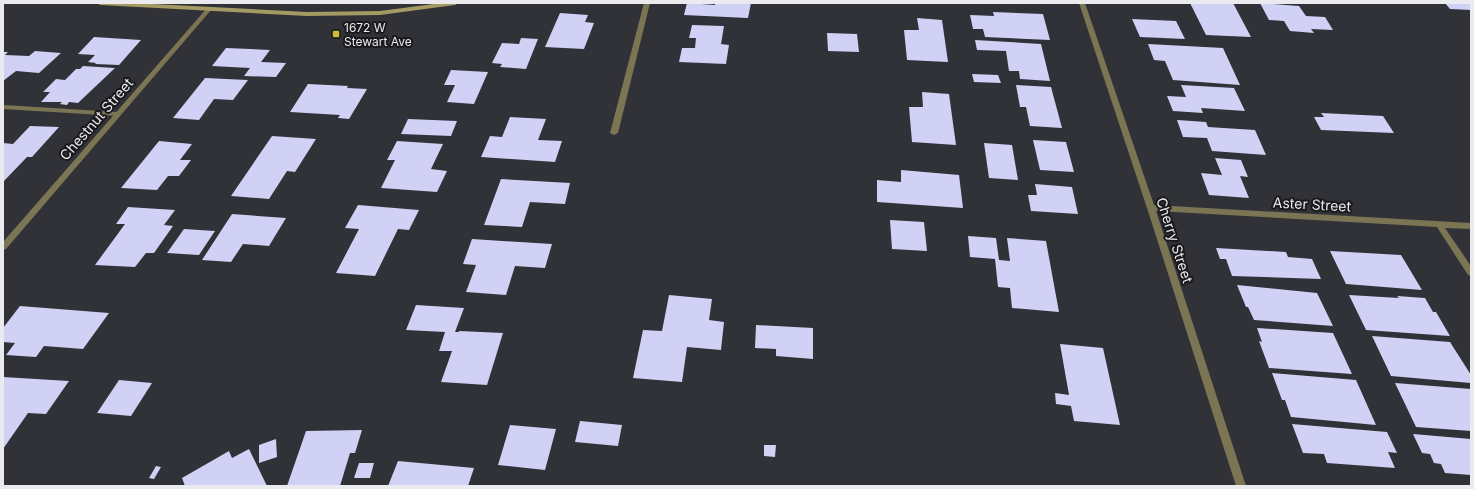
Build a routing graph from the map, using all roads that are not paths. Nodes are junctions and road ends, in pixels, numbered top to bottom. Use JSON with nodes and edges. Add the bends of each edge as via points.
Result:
{"nodes":[{"id":1,"x":100,"y":3,"type":"edge"},
{"id":2,"x":418,"y":3,"type":"edge"},
{"id":3,"x":455,"y":3,"type":"edge"},
{"id":4,"x":647,"y":3,"type":"edge"},
{"id":5,"x":1082,"y":3,"type":"edge"},
{"id":6,"x":209,"y":9,"type":"junction"},
{"id":7,"x":415,"y":9,"type":"junction"},
{"id":8,"x":3,"y":107,"type":"edge"},
{"id":9,"x":118,"y":114,"type":"junction"},
{"id":10,"x":614,"y":133,"type":"dead end"},
{"id":11,"x":1151,"y":208,"type":"junction"},
{"id":12,"x":1439,"y":224,"type":"junction"},
{"id":13,"x":1471,"y":226,"type":"edge"},
{"id":14,"x":3,"y":247,"type":"edge"},
{"id":15,"x":1471,"y":273,"type":"edge"},
{"id":16,"x":1240,"y":486,"type":"edge"}],
"edges":[{"from":1,"to":6,"type":"main road"},
{"from":2,"to":7,"type":"street"},
{"from":3,"to":7,"type":"main road"},
{"from":4,"to":10,"type":"street"},
{"from":5,"to":11,"type":"street","name":"Cherry Street"},
{"from":6,"to":7,"type":"main road","via":[[307,14],[380,13]]},
{"from":6,"to":9,"type":"street","name":"Chestnut Street"},
{"from":8,"to":9,"type":"street"},
{"from":9,"to":14,"type":"street","name":"Chestnut Street"},
{"from":11,"to":12,"type":"street","name":"Aster Street"},
{"from":11,"to":16,"type":"street","name":"Cherry Street"},
{"from":12,"to":13,"type":"street","name":"Aster Street"},
{"from":12,"to":15,"type":"street"}]}
